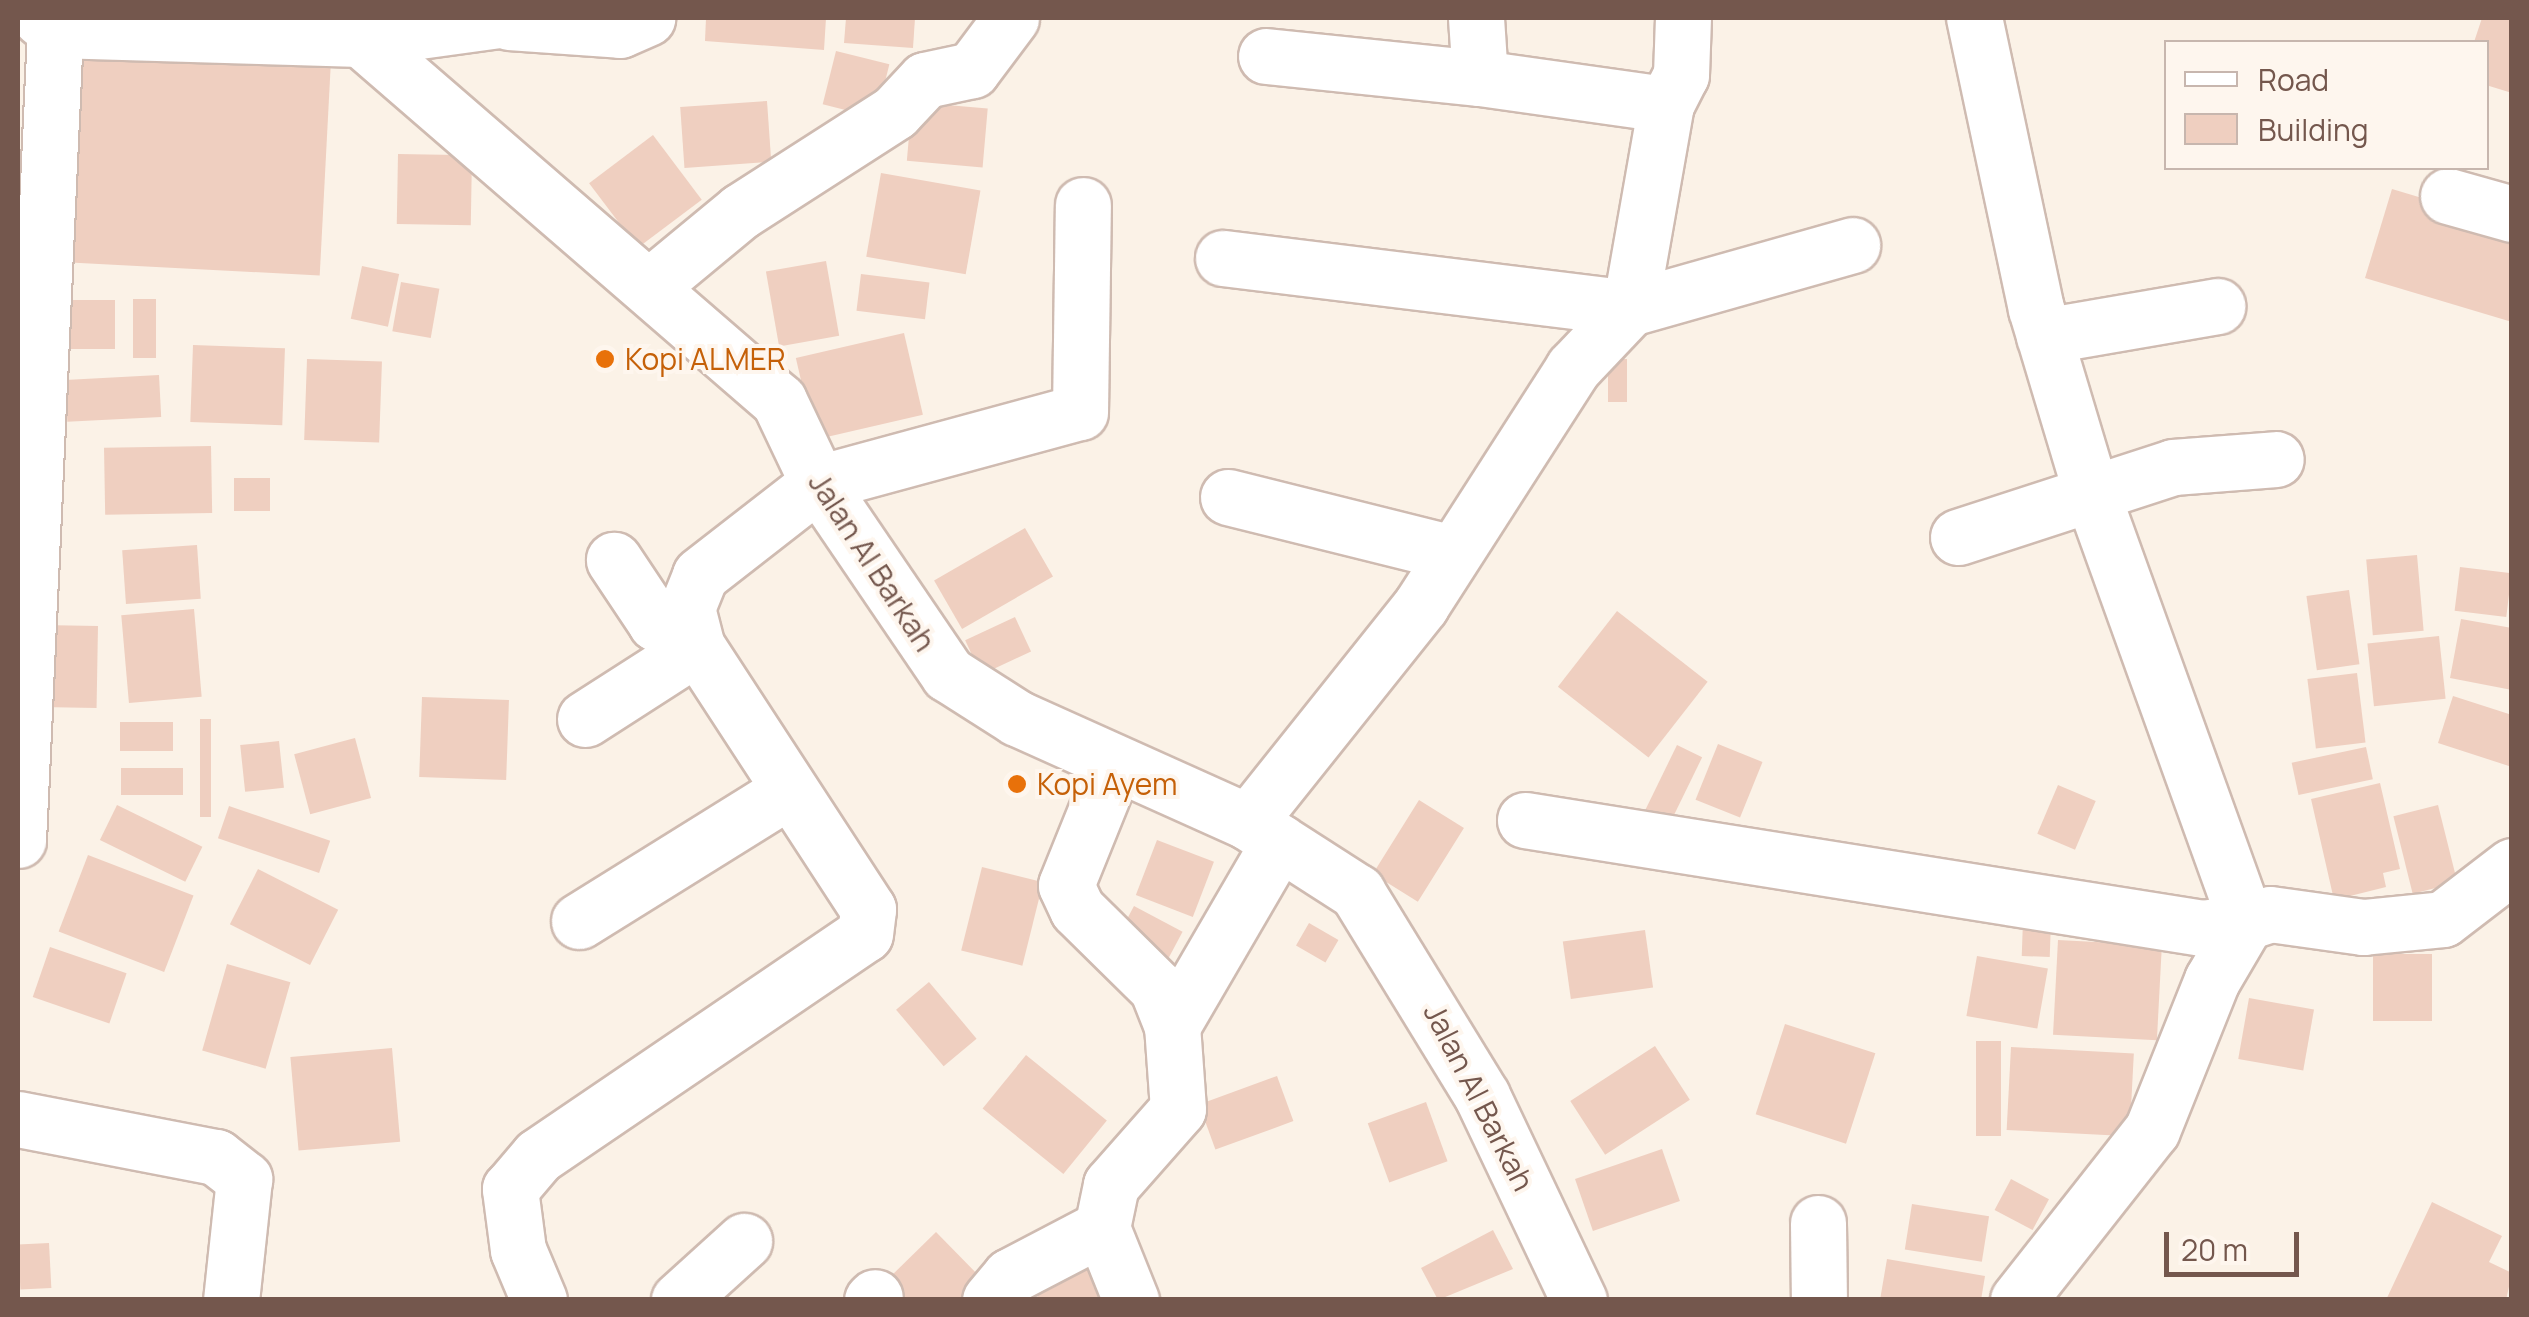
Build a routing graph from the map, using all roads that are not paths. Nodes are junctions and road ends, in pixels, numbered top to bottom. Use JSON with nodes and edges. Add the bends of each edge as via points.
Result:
{"nodes":[{"id":1,"x":647,"y":18,"type":"edge"},
{"id":2,"x":1012,"y":18,"type":"edge"},
{"id":3,"x":1476,"y":18,"type":"edge"},
{"id":4,"x":1683,"y":18,"type":"edge"},
{"id":5,"x":1974,"y":18,"type":"edge"},
{"id":6,"x":512,"y":20,"type":"edge"},
{"id":7,"x":48,"y":24,"type":"edge"},
{"id":8,"x":361,"y":39,"type":"junction"},
{"id":9,"x":1266,"y":56,"type":"dead end"},
{"id":10,"x":1480,"y":78,"type":"junction"},
{"id":11,"x":1666,"y":104,"type":"junction"},
{"id":12,"x":2448,"y":196,"type":"dead end"},
{"id":13,"x":1083,"y":206,"type":"dead end"},
{"id":14,"x":2512,"y":214,"type":"edge"},
{"id":15,"x":1852,"y":244,"type":"dead end"},
{"id":16,"x":1223,"y":258,"type":"dead end"},
{"id":17,"x":649,"y":287,"type":"junction"},
{"id":18,"x":2218,"y":306,"type":"dead end"},
{"id":19,"x":1630,"y":308,"type":"junction"},
{"id":20,"x":2044,"y":336,"type":"junction"},
{"id":21,"x":2276,"y":459,"type":"dead end"},
{"id":22,"x":818,"y":483,"type":"junction"},
{"id":23,"x":2091,"y":492,"type":"junction"},
{"id":24,"x":1228,"y":497,"type":"dead end"},
{"id":25,"x":1958,"y":537,"type":"dead end"},
{"id":26,"x":1452,"y":553,"type":"junction"},
{"id":27,"x":614,"y":560,"type":"dead end"},
{"id":28,"x":697,"y":647,"type":"junction"},
{"id":29,"x":19,"y":708,"type":"edge"},
{"id":30,"x":585,"y":719,"type":"dead end"},
{"id":31,"x":1115,"y":764,"type":"junction"},
{"id":32,"x":786,"y":792,"type":"junction"},
{"id":33,"x":1525,"y":820,"type":"dead end"},
{"id":34,"x":1264,"y":832,"type":"junction"},
{"id":35,"x":18,"y":840,"type":"edge"},
{"id":36,"x":2512,"y":866,"type":"edge"},
{"id":37,"x":579,"y":921,"type":"dead end"},
{"id":38,"x":2246,"y":922,"type":"junction"},
{"id":39,"x":1172,"y":1026,"type":"junction"},
{"id":40,"x":18,"y":1119,"type":"edge"},
{"id":41,"x":1818,"y":1223,"type":"dead end"},
{"id":42,"x":1102,"y":1228,"type":"junction"},
{"id":43,"x":744,"y":1241,"type":"dead end"},
{"id":44,"x":230,"y":1300,"type":"edge"},
{"id":45,"x":539,"y":1300,"type":"edge"},
{"id":46,"x":679,"y":1300,"type":"edge"},
{"id":47,"x":990,"y":1300,"type":"edge"},
{"id":48,"x":1131,"y":1300,"type":"edge"},
{"id":49,"x":1578,"y":1300,"type":"edge"},
{"id":50,"x":1819,"y":1300,"type":"edge"},
{"id":51,"x":2018,"y":1300,"type":"edge"}],
"edges":[{"from":1,"to":6,"type":"street","via":[[620,30]]},
{"from":2,"to":17,"type":"street","via":[[972,70],[925,80],[895,112],[740,211]]},
{"from":3,"to":10,"type":"street"},
{"from":4,"to":11,"type":"street","via":[[1681,75]]},
{"from":5,"to":20,"type":"street"},
{"from":6,"to":8,"type":"street"},
{"from":7,"to":8,"type":"street"},
{"from":7,"to":29,"type":"street"},
{"from":8,"to":17,"type":"street","name":"Jalan Al Barkah"},
{"from":9,"to":10,"type":"street"},
{"from":10,"to":11,"type":"street"},
{"from":11,"to":19,"type":"street"},
{"from":12,"to":14,"type":"street"},
{"from":13,"to":22,"type":"street","via":[[1080,412]]},
{"from":15,"to":19,"type":"street"},
{"from":16,"to":19,"type":"street"},
{"from":17,"to":22,"type":"street","name":"Jalan Al Barkah","via":[[779,401]]},
{"from":18,"to":20,"type":"street"},
{"from":19,"to":26,"type":"street","via":[[1573,368]]},
{"from":20,"to":23,"type":"street"},
{"from":21,"to":23,"type":"street","via":[[2173,467]]},
{"from":22,"to":28,"type":"street","via":[[700,576],[687,608]]},
{"from":22,"to":31,"type":"street","name":"Jalan Al Barkah","via":[[948,674]]},
{"from":23,"to":25,"type":"street"},
{"from":23,"to":38,"type":"street"},
{"from":24,"to":26,"type":"street"},
{"from":26,"to":34,"type":"street"},
{"from":27,"to":28,"type":"street","via":[[656,624]]},
{"from":28,"to":30,"type":"street"},
{"from":28,"to":32,"type":"street"},
{"from":29,"to":35,"type":"street"},
{"from":31,"to":34,"type":"street","name":"Jalan Al Barkah"},
{"from":31,"to":39,"type":"street","via":[[1068,896],[1157,988]]},
{"from":32,"to":37,"type":"street"},
{"from":32,"to":45,"type":"street","via":[[868,909],[865,934],[538,1156],[510,1189],[518,1250]]},
{"from":33,"to":38,"type":"street","via":[[2202,928]]},
{"from":34,"to":39,"type":"street"},
{"from":34,"to":49,"type":"street","name":"Jalan Al Barkah","via":[[1357,892],[1403,954]]},
{"from":36,"to":38,"type":"street","via":[[2443,920],[2363,927],[2270,914]]},
{"from":38,"to":51,"type":"street","via":[[2212,980],[2152,1130]]},
{"from":39,"to":42,"type":"street","via":[[1178,1109],[1112,1185]]},
{"from":40,"to":44,"type":"street","via":[[216,1157],[244,1179]]},
{"from":41,"to":50,"type":"street"},
{"from":42,"to":47,"type":"street","via":[[1010,1276]]},
{"from":42,"to":48,"type":"street"},
{"from":43,"to":46,"type":"street"}]}
